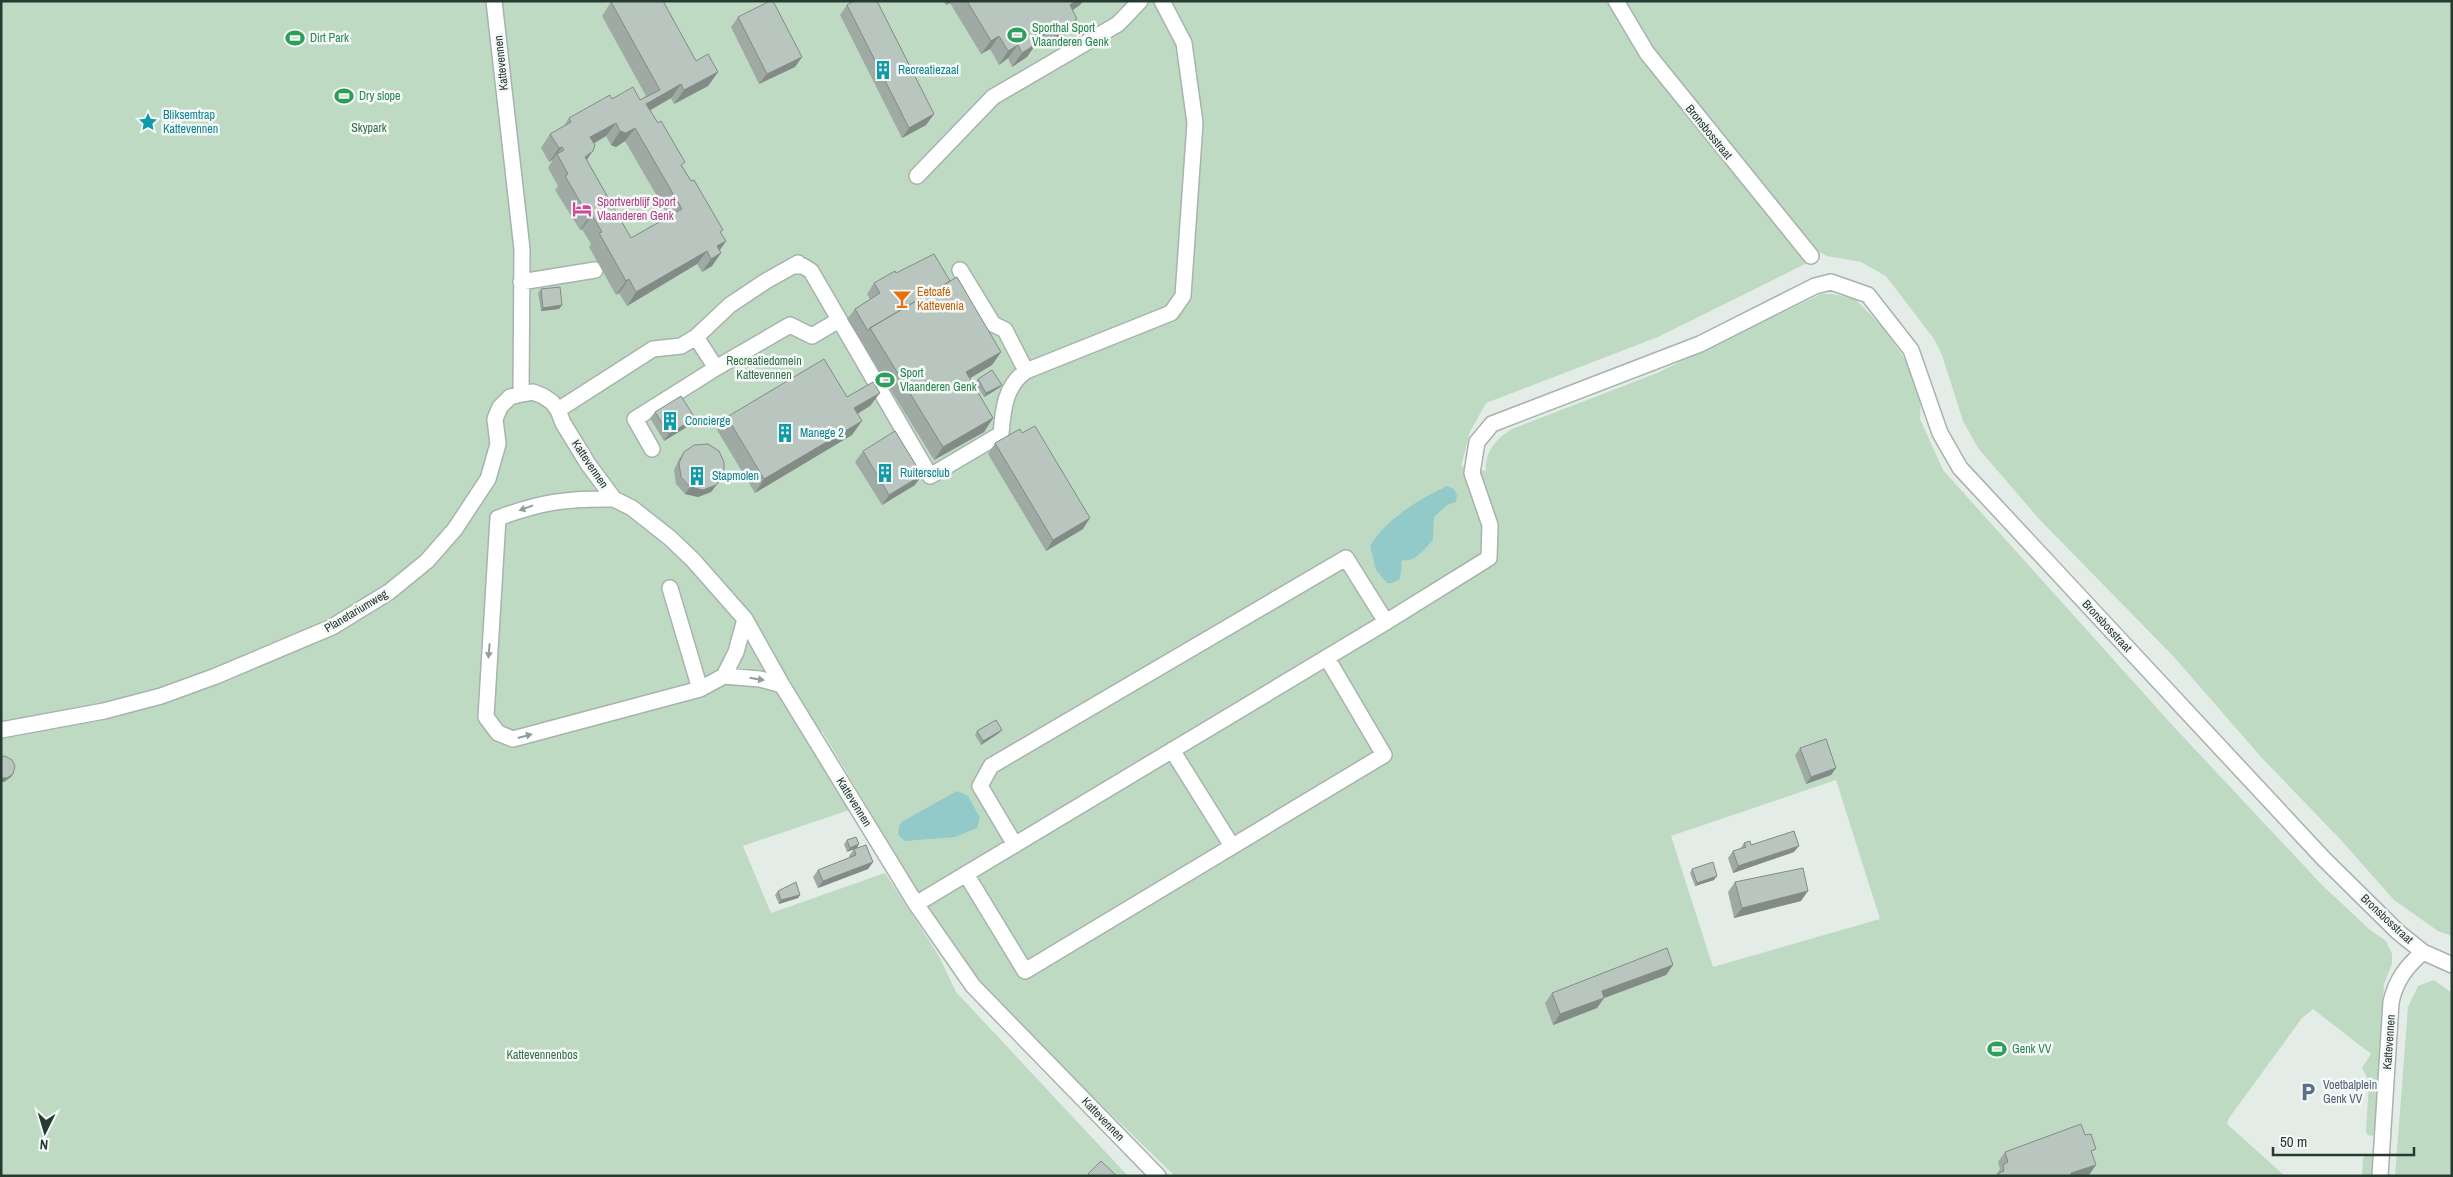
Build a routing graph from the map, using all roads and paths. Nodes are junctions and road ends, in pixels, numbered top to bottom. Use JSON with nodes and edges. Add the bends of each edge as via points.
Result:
{"nodes":[{"id":1,"x":494,"y":1,"type":"edge"},
{"id":2,"x":1140,"y":1,"type":"edge"},
{"id":3,"x":1162,"y":1,"type":"edge"},
{"id":4,"x":1616,"y":1,"type":"edge"},
{"id":5,"x":916,"y":176,"type":"dead end"},
{"id":6,"x":1811,"y":256,"type":"dead end"},
{"id":7,"x":595,"y":270,"type":"dead end"},
{"id":8,"x":960,"y":270,"type":"dead end"},
{"id":9,"x":521,"y":282,"type":"junction"},
{"id":10,"x":839,"y":320,"type":"junction"},
{"id":11,"x":696,"y":337,"type":"junction"},
{"id":12,"x":716,"y":368,"type":"junction"},
{"id":13,"x":1026,"y":371,"type":"junction"},
{"id":14,"x":521,"y":394,"type":"junction"},
{"id":15,"x":560,"y":417,"type":"junction"},
{"id":16,"x":652,"y":449,"type":"dead end"},
{"id":17,"x":614,"y":499,"type":"junction"},
{"id":18,"x":670,"y":588,"type":"dead end"},
{"id":19,"x":745,"y":619,"type":"junction"},
{"id":20,"x":1386,"y":622,"type":"junction"},
{"id":21,"x":1327,"y":658,"type":"junction"},
{"id":22,"x":724,"y":676,"type":"junction"},
{"id":23,"x":782,"y":685,"type":"junction"},
{"id":24,"x":700,"y":689,"type":"junction"},
{"id":25,"x":1,"y":730,"type":"edge"},
{"id":26,"x":1172,"y":750,"type":"junction"},
{"id":27,"x":1015,"y":845,"type":"junction"},
{"id":28,"x":1232,"y":846,"type":"junction"},
{"id":29,"x":966,"y":874,"type":"junction"},
{"id":30,"x":916,"y":904,"type":"junction"},
{"id":31,"x":2423,"y":952,"type":"junction"},
{"id":32,"x":2452,"y":965,"type":"edge"},
{"id":33,"x":1158,"y":1176,"type":"edge"},
{"id":34,"x":2380,"y":1176,"type":"edge"}],
"edges":[{"from":1,"to":9,"type":"street","name":"Kattevennen","via":[[522,249]]},
{"from":2,"to":5,"type":"street","via":[[1118,24],[994,97]]},
{"from":3,"to":13,"type":"street","via":[[1184,43],[1195,123],[1183,296],[1170,314]]},
{"from":4,"to":6,"type":"street","name":"Bronsbosstraat","via":[[1647,53]]},
{"from":7,"to":9,"type":"street"},
{"from":8,"to":13,"type":"street","via":[[993,324],[1005,330]]},
{"from":9,"to":14,"type":"street","name":"Kattevennen"},
{"from":10,"to":11,"type":"street","via":[[811,271],[795,264],[730,305]]},
{"from":10,"to":12,"type":"street","via":[[812,336],[790,325]]},
{"from":10,"to":13,"type":"street","via":[[930,476],[1001,434],[1003,403],[1016,378]]},
{"from":11,"to":12,"type":"street"},
{"from":11,"to":15,"type":"street","via":[[681,346],[653,349],[608,377]]},
{"from":12,"to":16,"type":"street","via":[[635,419]]},
{"from":14,"to":15,"type":"street","via":[[533,392],[543,396],[552,402]]},
{"from":14,"to":25,"type":"street","name":"Planetariumweg","via":[[510,397],[500,407],[495,419],[498,444],[488,479],[454,529],[427,561],[389,592],[332,627],[161,696],[104,711]]},
{"from":15,"to":17,"type":"street","name":"Kattevennen"},
{"from":17,"to":19,"type":"street","name":"Kattevennen","via":[[632,508],[670,538]]},
{"from":17,"to":24,"type":"street","one_way":true,"via":[[573,499],[535,505],[498,518],[486,717],[498,733],[513,739]]},
{"from":18,"to":24,"type":"street"},
{"from":19,"to":22,"type":"street","via":[[736,652]]},
{"from":19,"to":23,"type":"street","name":"Kattevennen"},
{"from":20,"to":21,"type":"street"},
{"from":20,"to":27,"type":"street","via":[[1346,558],[991,766],[980,786]]},
{"from":20,"to":31,"type":"street","name":"Bronsbosstraat","via":[[1489,558],[1490,525],[1472,473],[1478,442],[1492,424],[1700,344],[1815,286],[1830,282],[1868,295],[1911,350],[1940,434],[1960,468],[2324,859],[2398,932]]},
{"from":21,"to":26,"type":"street"},
{"from":21,"to":28,"type":"street","via":[[1384,755]]},
{"from":22,"to":23,"type":"street","one_way":true,"via":[[760,679]]},
{"from":22,"to":24,"type":"street"},
{"from":23,"to":30,"type":"street","name":"Kattevennen"},
{"from":26,"to":27,"type":"street"},
{"from":26,"to":28,"type":"street"},
{"from":27,"to":29,"type":"street"},
{"from":28,"to":29,"type":"street","via":[[1026,971]]},
{"from":29,"to":30,"type":"street"},
{"from":30,"to":33,"type":"street","name":"Kattevennen","via":[[973,986]]},
{"from":31,"to":32,"type":"street"},
{"from":31,"to":34,"type":"street","name":"Kattevennen","via":[[2400,976],[2391,1002]]}]}
